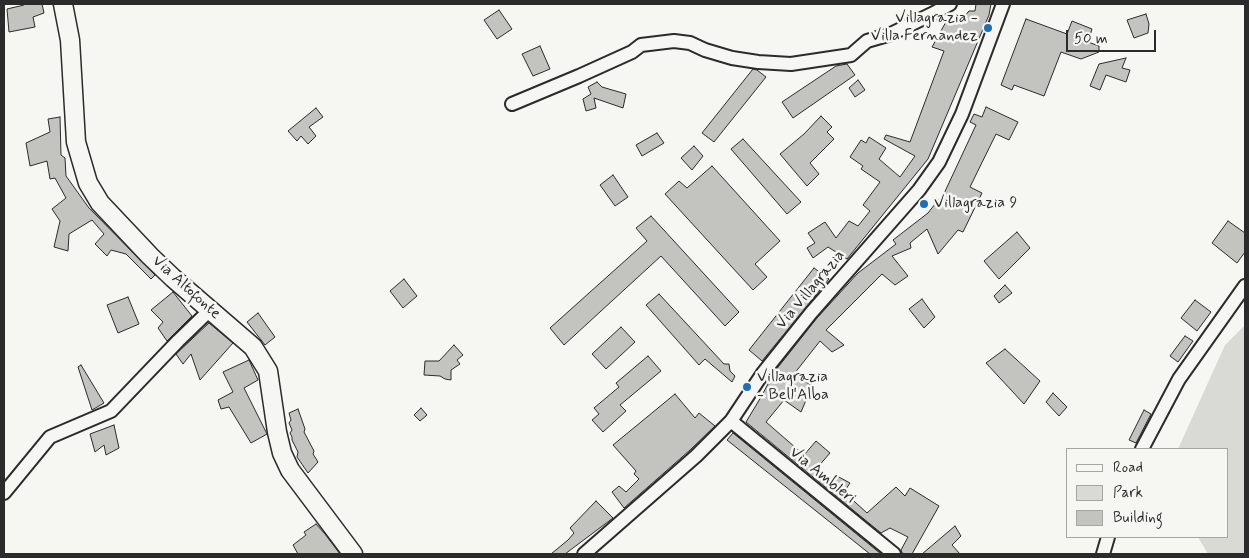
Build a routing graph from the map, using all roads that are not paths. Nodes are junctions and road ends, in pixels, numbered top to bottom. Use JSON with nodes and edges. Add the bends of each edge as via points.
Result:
{"nodes":[{"id":1,"x":63,"y":4,"type":"edge"},
{"id":2,"x":950,"y":4,"type":"edge"},
{"id":3,"x":1003,"y":4,"type":"edge"},
{"id":4,"x":512,"y":104,"type":"dead end"},
{"id":5,"x":1245,"y":286,"type":"edge"},
{"id":6,"x":210,"y":310,"type":"junction"},
{"id":7,"x":731,"y":421,"type":"junction"},
{"id":8,"x":1143,"y":448,"type":"edge"},
{"id":9,"x":5,"y":489,"type":"edge"},
{"id":10,"x":1108,"y":538,"type":"edge"},
{"id":11,"x":353,"y":554,"type":"edge"},
{"id":12,"x":584,"y":554,"type":"edge"},
{"id":13,"x":894,"y":554,"type":"edge"},
{"id":14,"x":1103,"y":554,"type":"edge"}],
"edges":[{"from":1,"to":6,"type":"main road","name":"Via Altofonte","via":[[70,40],[76,142],[88,183],[100,203],[150,256]]},
{"from":2,"to":4,"type":"street","via":[[891,34],[868,41],[850,55],[792,64],[732,58],[690,43],[674,41],[641,45],[632,52]]},
{"from":3,"to":7,"type":"street","name":"Via Villagrazia","via":[[962,114],[938,162],[919,190],[811,313]]},
{"from":5,"to":8,"type":"street","via":[[1179,379]]},
{"from":6,"to":9,"type":"street","via":[[111,412],[50,437]]},
{"from":6,"to":11,"type":"main road","name":"Via Altofonte","via":[[253,347],[268,371],[282,453],[290,470]]},
{"from":7,"to":12,"type":"street","name":"Via Villagrazia"},
{"from":7,"to":13,"type":"street","name":"Via Ambleri"},
{"from":10,"to":14,"type":"street"}]}
